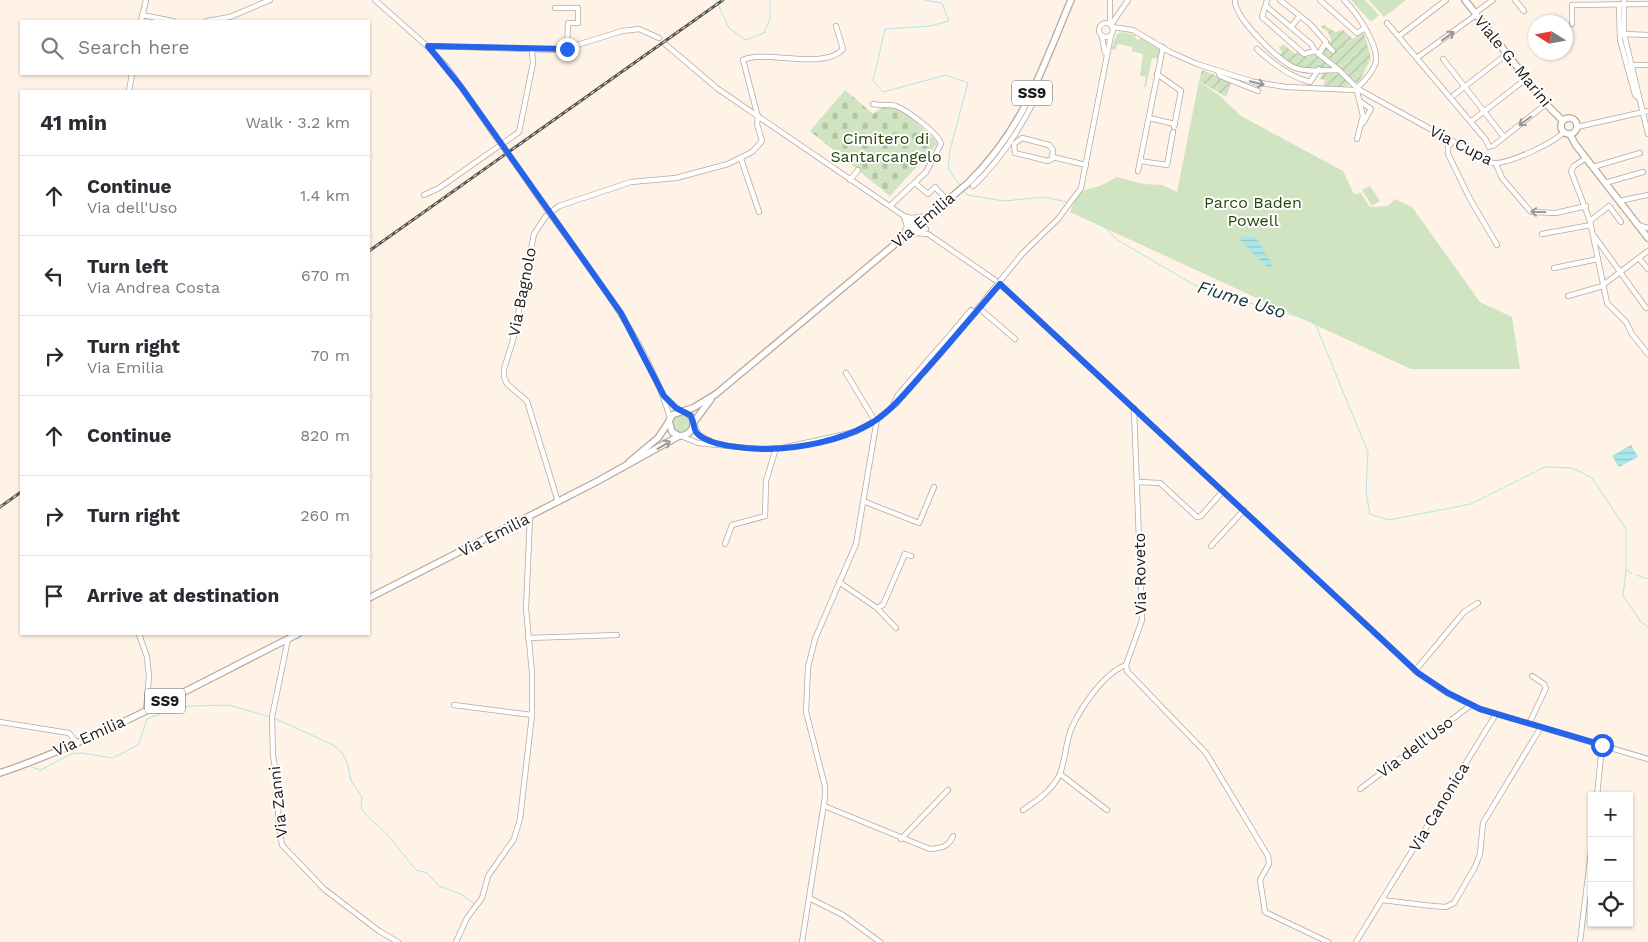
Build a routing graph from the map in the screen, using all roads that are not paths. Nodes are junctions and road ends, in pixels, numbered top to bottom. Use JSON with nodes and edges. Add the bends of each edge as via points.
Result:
{"nodes":[{"id":1,"x":146,"y":0,"type":"edge"},
{"id":2,"x":270,"y":0,"type":"edge"},
{"id":3,"x":375,"y":0,"type":"edge"},
{"id":4,"x":1071,"y":0,"type":"edge"},
{"id":5,"x":1110,"y":0,"type":"edge"},
{"id":6,"x":1128,"y":0,"type":"edge"},
{"id":7,"x":1235,"y":0,"type":"edge"},
{"id":8,"x":1267,"y":0,"type":"edge"},
{"id":9,"x":1280,"y":0,"type":"edge"},
{"id":10,"x":1320,"y":0,"type":"edge"},
{"id":11,"x":1344,"y":0,"type":"edge"},
{"id":12,"x":1446,"y":0,"type":"edge"},
{"id":13,"x":1465,"y":0,"type":"edge"},
{"id":14,"x":1493,"y":0,"type":"edge"},
{"id":15,"x":1515,"y":0,"type":"edge"},
{"id":16,"x":1622,"y":3,"type":"edge"},
{"id":17,"x":1648,"y":4,"type":"edge"},
{"id":18,"x":1266,"y":6,"type":"junction"},
{"id":19,"x":1109,"y":7,"type":"junction"},
{"id":20,"x":555,"y":8,"type":"dead end"},
{"id":21,"x":1524,"y":11,"type":"dead end"},
{"id":22,"x":1476,"y":14,"type":"junction"},
{"id":23,"x":142,"y":15,"type":"junction"},
{"id":24,"x":1572,"y":15,"type":"edge"},
{"id":25,"x":1300,"y":16,"type":"junction"},
{"id":26,"x":141,"y":20,"type":"edge"},
{"id":27,"x":168,"y":20,"type":"edge"},
{"id":28,"x":213,"y":20,"type":"edge"},
{"id":29,"x":1387,"y":23,"type":"dead end"},
{"id":30,"x":1103,"y":24,"type":"junction"},
{"id":31,"x":1111,"y":25,"type":"junction"},
{"id":32,"x":836,"y":26,"type":"dead end"},
{"id":33,"x":1291,"y":27,"type":"junction"},
{"id":34,"x":1365,"y":28,"type":"junction"},
{"id":35,"x":1121,"y":29,"type":"junction"},
{"id":36,"x":1624,"y":34,"type":"junction"},
{"id":37,"x":1111,"y":35,"type":"junction"},
{"id":38,"x":1648,"y":35,"type":"edge"},
{"id":39,"x":1399,"y":36,"type":"junction"},
{"id":40,"x":1102,"y":37,"type":"junction"},
{"id":41,"x":659,"y":38,"type":"dead end"},
{"id":42,"x":1309,"y":42,"type":"junction"},
{"id":43,"x":1326,"y":43,"type":"junction"},
{"id":44,"x":665,"y":44,"type":"dead end"},
{"id":45,"x":428,"y":46,"type":"junction"},
{"id":46,"x":1163,"y":47,"type":"junction"},
{"id":47,"x":567,"y":49,"type":"junction"},
{"id":48,"x":532,"y":50,"type":"junction"},
{"id":49,"x":1257,"y":50,"type":"dead end"},
{"id":50,"x":1301,"y":51,"type":"junction"},
{"id":51,"x":1333,"y":51,"type":"dead end"},
{"id":52,"x":1170,"y":52,"type":"junction"},
{"id":53,"x":1317,"y":52,"type":"junction"},
{"id":54,"x":1626,"y":53,"type":"junction"},
{"id":55,"x":1507,"y":54,"type":"junction"},
{"id":56,"x":1106,"y":58,"type":"junction"},
{"id":57,"x":1418,"y":58,"type":"junction"},
{"id":58,"x":1443,"y":59,"type":"dead end"},
{"id":59,"x":1159,"y":63,"type":"junction"},
{"id":60,"x":1631,"y":65,"type":"junction"},
{"id":61,"x":1648,"y":65,"type":"edge"},
{"id":62,"x":1319,"y":70,"type":"junction"},
{"id":63,"x":1339,"y":70,"type":"junction"},
{"id":64,"x":1218,"y":71,"type":"junction"},
{"id":65,"x":1157,"y":74,"type":"junction"},
{"id":66,"x":132,"y":75,"type":"edge"},
{"id":67,"x":1526,"y":79,"type":"junction"},
{"id":68,"x":1465,"y":86,"type":"junction"},
{"id":69,"x":1355,"y":88,"type":"junction"},
{"id":70,"x":129,"y":90,"type":"edge"},
{"id":71,"x":1258,"y":91,"type":"dead end"},
{"id":72,"x":1454,"y":95,"type":"dead end"},
{"id":73,"x":1640,"y":99,"type":"junction"},
{"id":74,"x":1028,"y":101,"type":"junction"},
{"id":75,"x":1361,"y":102,"type":"junction"},
{"id":76,"x":873,"y":104,"type":"dead end"},
{"id":77,"x":1546,"y":104,"type":"junction"},
{"id":78,"x":1484,"y":111,"type":"junction"},
{"id":79,"x":1645,"y":112,"type":"edge"},
{"id":80,"x":758,"y":117,"type":"junction"},
{"id":81,"x":1149,"y":118,"type":"junction"},
{"id":82,"x":1473,"y":120,"type":"dead end"},
{"id":83,"x":1563,"y":121,"type":"junction"},
{"id":84,"x":1362,"y":124,"type":"junction"},
{"id":85,"x":1174,"y":127,"type":"junction"},
{"id":86,"x":1577,"y":127,"type":"junction"},
{"id":87,"x":1567,"y":133,"type":"junction"},
{"id":88,"x":1648,"y":134,"type":"edge"},
{"id":89,"x":1504,"y":137,"type":"junction"},
{"id":90,"x":1357,"y":139,"type":"dead end"},
{"id":91,"x":1453,"y":141,"type":"junction"},
{"id":92,"x":1640,"y":154,"type":"dead end"},
{"id":93,"x":1053,"y":158,"type":"junction"},
{"id":94,"x":1586,"y":158,"type":"junction"},
{"id":95,"x":741,"y":159,"type":"junction"},
{"id":96,"x":1140,"y":161,"type":"junction"},
{"id":97,"x":1496,"y":164,"type":"junction"},
{"id":98,"x":1086,"y":165,"type":"junction"},
{"id":99,"x":1593,"y":167,"type":"junction"},
{"id":100,"x":858,"y":170,"type":"dead end"},
{"id":101,"x":1138,"y":171,"type":"dead end"},
{"id":102,"x":1643,"y":172,"type":"dead end"},
{"id":103,"x":850,"y":180,"type":"junction"},
{"id":104,"x":915,"y":183,"type":"junction"},
{"id":105,"x":1605,"y":183,"type":"junction"},
{"id":106,"x":973,"y":186,"type":"dead end"},
{"id":107,"x":1648,"y":195,"type":"edge"},
{"id":108,"x":424,"y":196,"type":"dead end"},
{"id":109,"x":949,"y":199,"type":"junction"},
{"id":110,"x":1619,"y":201,"type":"junction"},
{"id":111,"x":892,"y":205,"type":"junction"},
{"id":112,"x":1586,"y":206,"type":"junction"},
{"id":113,"x":759,"y":212,"type":"dead end"},
{"id":114,"x":930,"y":215,"type":"junction"},
{"id":115,"x":905,"y":218,"type":"junction"},
{"id":116,"x":1621,"y":222,"type":"dead end"},
{"id":117,"x":1591,"y":223,"type":"junction"},
{"id":118,"x":917,"y":225,"type":"junction"},
{"id":119,"x":1638,"y":225,"type":"junction"},
{"id":120,"x":1648,"y":228,"type":"edge"},
{"id":121,"x":926,"y":232,"type":"junction"},
{"id":122,"x":1542,"y":234,"type":"dead end"},
{"id":123,"x":1594,"y":236,"type":"junction"},
{"id":124,"x":902,"y":237,"type":"junction"},
{"id":125,"x":1648,"y":238,"type":"edge"},
{"id":126,"x":1497,"y":245,"type":"dead end"},
{"id":127,"x":1648,"y":251,"type":"edge"},
{"id":128,"x":1639,"y":258,"type":"junction"},
{"id":129,"x":1598,"y":259,"type":"junction"},
{"id":130,"x":1554,"y":268,"type":"dead end"},
{"id":131,"x":1648,"y":269,"type":"edge"},
{"id":132,"x":1619,"y":272,"type":"junction"},
{"id":133,"x":995,"y":280,"type":"dead end"},
{"id":134,"x":1000,"y":284,"type":"junction"},
{"id":135,"x":1603,"y":286,"type":"junction"},
{"id":136,"x":1568,"y":296,"type":"dead end"},
{"id":137,"x":979,"y":308,"type":"junction"},
{"id":138,"x":1646,"y":308,"type":"dead end"},
{"id":139,"x":1014,"y":339,"type":"dead end"},
{"id":140,"x":1648,"y":354,"type":"edge"},
{"id":141,"x":846,"y":373,"type":"dead end"},
{"id":142,"x":716,"y":394,"type":"junction"},
{"id":143,"x":664,"y":396,"type":"junction"},
{"id":144,"x":1134,"y":407,"type":"junction"},
{"id":145,"x":682,"y":411,"type":"junction"},
{"id":146,"x":670,"y":420,"type":"junction"},
{"id":147,"x":876,"y":420,"type":"junction"},
{"id":148,"x":694,"y":423,"type":"junction"},
{"id":149,"x":680,"y":436,"type":"junction"},
{"id":150,"x":718,"y":444,"type":"junction"},
{"id":151,"x":776,"y":448,"type":"junction"},
{"id":152,"x":617,"y":470,"type":"junction"},
{"id":153,"x":1137,"y":482,"type":"junction"},
{"id":154,"x":934,"y":487,"type":"dead end"},
{"id":155,"x":1223,"y":491,"type":"junction"},
{"id":156,"x":863,"y":501,"type":"junction"},
{"id":157,"x":558,"y":502,"type":"junction"},
{"id":158,"x":1244,"y":510,"type":"junction"},
{"id":159,"x":530,"y":516,"type":"junction"},
{"id":160,"x":725,"y":544,"type":"dead end"},
{"id":161,"x":1211,"y":546,"type":"dead end"},
{"id":162,"x":911,"y":556,"type":"dead end"},
{"id":163,"x":839,"y":582,"type":"junction"},
{"id":164,"x":370,"y":597,"type":"edge"},
{"id":165,"x":1478,"y":603,"type":"dead end"},
{"id":166,"x":877,"y":608,"type":"junction"},
{"id":167,"x":896,"y":628,"type":"dead end"},
{"id":168,"x":140,"y":635,"type":"edge"},
{"id":169,"x":296,"y":635,"type":"edge"},
{"id":170,"x":617,"y":635,"type":"dead end"},
{"id":171,"x":528,"y":638,"type":"junction"},
{"id":172,"x":288,"y":639,"type":"junction"},
{"id":173,"x":1126,"y":665,"type":"junction"},
{"id":174,"x":1416,"y":671,"type":"junction"},
{"id":175,"x":1532,"y":676,"type":"dead end"},
{"id":176,"x":454,"y":705,"type":"dead end"},
{"id":177,"x":1471,"y":705,"type":"junction"},
{"id":178,"x":146,"y":710,"type":"junction"},
{"id":179,"x":1496,"y":714,"type":"junction"},
{"id":180,"x":532,"y":715,"type":"junction"},
{"id":181,"x":0,"y":722,"type":"edge"},
{"id":182,"x":1529,"y":724,"type":"junction"},
{"id":183,"x":1541,"y":727,"type":"junction"},
{"id":184,"x":76,"y":742,"type":"junction"},
{"id":185,"x":1602,"y":745,"type":"junction"},
{"id":186,"x":1648,"y":759,"type":"edge"},
{"id":187,"x":0,"y":773,"type":"edge"},
{"id":188,"x":1060,"y":774,"type":"junction"},
{"id":189,"x":948,"y":790,"type":"dead end"},
{"id":190,"x":1360,"y":790,"type":"dead end"},
{"id":191,"x":1597,"y":792,"type":"edge"},
{"id":192,"x":824,"y":806,"type":"junction"},
{"id":193,"x":1023,"y":810,"type":"dead end"},
{"id":194,"x":1108,"y":810,"type":"dead end"},
{"id":195,"x":953,"y":836,"type":"dead end"},
{"id":196,"x":901,"y":839,"type":"junction"},
{"id":197,"x":1588,"y":876,"type":"edge"},
{"id":198,"x":809,"y":898,"type":"junction"},
{"id":199,"x":1382,"y":900,"type":"junction"},
{"id":200,"x":398,"y":942,"type":"edge"},
{"id":201,"x":456,"y":942,"type":"edge"},
{"id":202,"x":802,"y":942,"type":"edge"},
{"id":203,"x":880,"y":942,"type":"edge"},
{"id":204,"x":1328,"y":942,"type":"edge"},
{"id":205,"x":1356,"y":942,"type":"edge"},
{"id":206,"x":1580,"y":942,"type":"edge"}],
"edges":[{"from":1,"to":23,"type":"street"},
{"from":2,"to":28,"type":"street","via":[[230,17]]},
{"from":3,"to":45,"type":"street"},
{"from":4,"to":74,"type":"main road","name":"Via Emilia","number":"SS9"},
{"from":5,"to":19,"type":"street"},
{"from":6,"to":31,"type":"street"},
{"from":7,"to":62,"type":"street","via":[[1238,13],[1278,56],[1301,70]]},
{"from":8,"to":18,"type":"street"},
{"from":9,"to":25,"type":"street"},
{"from":10,"to":34,"type":"street","via":[[1357,33]]},
{"from":11,"to":34,"type":"street"},
{"from":12,"to":39,"type":"street"},
{"from":13,"to":22,"type":"main road","name":"Viale G. Marini"},
{"from":14,"to":22,"type":"street"},
{"from":15,"to":21,"type":"street"},
{"from":16,"to":17,"type":"street"},
{"from":16,"to":24,"type":"street","via":[[1572,5]]},
{"from":16,"to":36,"type":"street"},
{"from":16,"to":54,"type":"street","via":[[1619,39]]},
{"from":18,"to":33,"type":"street"},
{"from":18,"to":50,"type":"street","via":[[1262,17]]},
{"from":19,"to":30,"type":"street"},
{"from":19,"to":31,"type":"street"},
{"from":20,"to":47,"type":"street","via":[[578,8],[578,23],[568,23]]},
{"from":22,"to":55,"type":"main road","name":"Viale G. Marini"},
{"from":57,"to":22,"type":"street","one_way":true},
{"from":23,"to":26,"type":"street"},
{"from":23,"to":27,"type":"street"},
{"from":25,"to":33,"type":"street"},
{"from":25,"to":43,"type":"street"},
{"from":29,"to":39,"type":"street"},
{"from":30,"to":31,"type":"street"},
{"from":30,"to":40,"type":"street","via":[[1098,31]]},
{"from":31,"to":35,"type":"street"},
{"from":31,"to":37,"type":"street"},
{"from":32,"to":80,"type":"street","via":[[843,51],[816,59],[744,59],[742,64]]},
{"from":33,"to":42,"type":"street"},
{"from":34,"to":69,"type":"street","via":[[1376,59],[1374,67]]},
{"from":35,"to":37,"type":"street"},
{"from":35,"to":46,"type":"street","via":[[1137,32]]},
{"from":36,"to":38,"type":"street"},
{"from":36,"to":54,"type":"street"},
{"from":37,"to":40,"type":"street"},
{"from":37,"to":56,"type":"street"},
{"from":39,"to":57,"type":"street"},
{"from":40,"to":56,"type":"street"},
{"from":41,"to":47,"type":"street","via":[[639,29],[630,29]]},
{"from":42,"to":50,"type":"street"},
{"from":42,"to":53,"type":"street"},
{"from":43,"to":51,"type":"street"},
{"from":43,"to":53,"type":"street"},
{"from":44,"to":80,"type":"street","via":[[718,89]]},
{"from":45,"to":48,"type":"street"},
{"from":45,"to":143,"type":"street","bridge":true,"via":[[447,67],[621,313]]},
{"from":46,"to":52,"type":"street"},
{"from":46,"to":59,"type":"street"},
{"from":47,"to":48,"type":"street"},
{"from":48,"to":108,"type":"street","via":[[533,63],[519,132]]},
{"from":49,"to":62,"type":"street","via":[[1301,80],[1310,82]]},
{"from":50,"to":53,"type":"street","via":[[1308,54]]},
{"from":52,"to":59,"type":"street"},
{"from":52,"to":64,"type":"street"},
{"from":53,"to":63,"type":"street"},
{"from":54,"to":60,"type":"street"},
{"from":54,"to":73,"type":"street","via":[[1635,94]]},
{"from":55,"to":67,"type":"main road","name":"Viale G. Marini"},
{"from":55,"to":68,"type":"street"},
{"from":56,"to":98,"type":"street"},
{"from":57,"to":89,"type":"street","via":[[1491,146]]},
{"from":58,"to":68,"type":"street"},
{"from":59,"to":65,"type":"street"},
{"from":60,"to":61,"type":"street"},
{"from":60,"to":73,"type":"street"},
{"from":62,"to":63,"type":"street"},
{"from":63,"to":69,"type":"street"},
{"from":64,"to":69,"type":"street","one_way":true,"via":[[1264,85],[1329,90]]},
{"from":64,"to":71,"type":"street","via":[[1220,76]]},
{"from":65,"to":81,"type":"street"},
{"from":65,"to":85,"type":"street","via":[[1181,91]]},
{"from":66,"to":70,"type":"street"},
{"from":67,"to":77,"type":"main road","name":"Viale G. Marini"},
{"from":67,"to":78,"type":"street"},
{"from":68,"to":72,"type":"street"},
{"from":68,"to":78,"type":"street"},
{"from":69,"to":75,"type":"street"},
{"from":69,"to":91,"type":"street","name":"Via Cupa"},
{"from":73,"to":79,"type":"street"},
{"from":74,"to":106,"type":"street","via":[[1033,103],[1009,145]]},
{"from":74,"to":109,"type":"main road","name":"Via Emilia","number":"SS9","via":[[1010,134],[975,176]]},
{"from":75,"to":84,"type":"street"},
{"from":75,"to":84,"type":"street","via":[[1372,109]]},
{"from":76,"to":104,"type":"street","via":[[902,109],[938,137],[941,144],[926,172]]},
{"from":77,"to":83,"type":"main road","name":"Viale G. Marini"},
{"from":77,"to":89,"type":"street","one_way":true},
{"from":78,"to":82,"type":"street"},
{"from":78,"to":89,"type":"street"},
{"from":79,"to":86,"type":"street"},
{"from":79,"to":88,"type":"street"},
{"from":80,"to":95,"type":"street","name":"Via Bagnolo","via":[[762,142]]},
{"from":80,"to":103,"type":"street"},
{"from":81,"to":85,"type":"street"},
{"from":81,"to":96,"type":"street"},
{"from":83,"to":86,"type":"main road","via":[[1572,119]]},
{"from":83,"to":87,"type":"main road","via":[[1562,128]]},
{"from":84,"to":90,"type":"street"},
{"from":85,"to":96,"type":"street","via":[[1166,165]]},
{"from":86,"to":87,"type":"main road"},
{"from":87,"to":94,"type":"main road"},
{"from":87,"to":97,"type":"street","name":"Via Cupa","via":[[1510,161]]},
{"from":91,"to":97,"type":"street","name":"Via Cupa"},
{"from":91,"to":126,"type":"street","via":[[1448,147],[1448,154]]},
{"from":92,"to":99,"type":"street"},
{"from":93,"to":93,"type":"street","via":[[1049,145],[1022,138],[1014,144],[1014,151],[1019,155],[1048,161]]},
{"from":93,"to":98,"type":"street"},
{"from":94,"to":99,"type":"main road"},
{"from":94,"to":112,"type":"street","via":[[1571,171]]},
{"from":95,"to":113,"type":"street"},
{"from":95,"to":157,"type":"street","name":"Via Bagnolo","via":[[676,178],[631,182],[559,206],[546,216],[534,234],[514,340],[504,373],[507,384],[527,400]]},
{"from":96,"to":101,"type":"street"},
{"from":112,"to":97,"type":"street","one_way":true,"via":[[1556,213],[1531,212],[1502,178]]},
{"from":98,"to":134,"type":"street","via":[[1080,190],[1058,219],[1022,254]]},
{"from":99,"to":105,"type":"main road"},
{"from":100,"to":103,"type":"street"},
{"from":102,"to":105,"type":"street"},
{"from":103,"to":111,"type":"street"},
{"from":104,"to":109,"type":"street","via":[[928,194],[935,187]]},
{"from":104,"to":111,"type":"street"},
{"from":105,"to":110,"type":"main road"},
{"from":107,"to":110,"type":"street"},
{"from":109,"to":114,"type":"main road","name":"Via Emilia","number":"SS9"},
{"from":110,"to":119,"type":"main road"},
{"from":111,"to":115,"type":"street"},
{"from":112,"to":117,"type":"street"},
{"from":114,"to":115,"type":"street"},
{"from":114,"to":118,"type":"main road","name":"Via Emilia","number":"SS9"},
{"from":114,"to":121,"type":"street"},
{"from":115,"to":118,"type":"street","via":[[910,225]]},
{"from":115,"to":124,"type":"street","via":[[907,226]]},
{"from":116,"to":117,"type":"street","via":[[1609,206]]},
{"from":117,"to":122,"type":"street"},
{"from":117,"to":123,"type":"street"},
{"from":118,"to":121,"type":"street"},
{"from":118,"to":124,"type":"main road","name":"Via Emilia","number":"SS9"},
{"from":119,"to":120,"type":"street"},
{"from":119,"to":125,"type":"main road"},
{"from":121,"to":124,"type":"street"},
{"from":121,"to":133,"type":"street"},
{"from":123,"to":129,"type":"street"},
{"from":123,"to":132,"type":"street"},
{"from":124,"to":142,"type":"main road","name":"Via Emilia","number":"SS9"},
{"from":127,"to":128,"type":"street"},
{"from":128,"to":131,"type":"street"},
{"from":128,"to":132,"type":"street"},
{"from":129,"to":130,"type":"street"},
{"from":129,"to":135,"type":"street"},
{"from":132,"to":135,"type":"street"},
{"from":132,"to":138,"type":"street"},
{"from":134,"to":137,"type":"street"},
{"from":134,"to":144,"type":"street","name":"Via dell'Uso"},
{"from":135,"to":136,"type":"street"},
{"from":135,"to":140,"type":"street","via":[[1611,309],[1626,322]]},
{"from":137,"to":139,"type":"street"},
{"from":137,"to":147,"type":"street","via":[[893,406]]},
{"from":141,"to":147,"type":"street"},
{"from":142,"to":145,"type":"main road","name":"Via Emilia","number":"SS9"},
{"from":142,"to":148,"type":"main road","name":"Via Emilia","number":"SS9"},
{"from":143,"to":145,"type":"street"},
{"from":143,"to":146,"type":"street"},
{"from":144,"to":153,"type":"street","name":"Via Roveto"},
{"from":144,"to":155,"type":"street","name":"Via dell'Uso"},
{"from":145,"to":146,"type":"main road","name":"Via Emilia"},
{"from":145,"to":148,"type":"main road","via":[[690,415]]},
{"from":146,"to":149,"type":"main road","via":[[672,432]]},
{"from":146,"to":152,"type":"main road","name":"Via Emilia","via":[[658,438]]},
{"from":147,"to":151,"type":"street","via":[[838,437]]},
{"from":147,"to":156,"type":"street"},
{"from":148,"to":149,"type":"main road","name":"Via Emilia","via":[[691,432]]},
{"from":148,"to":150,"type":"street","via":[[699,435]]},
{"from":149,"to":150,"type":"street","via":[[698,443]]},
{"from":152,"to":149,"type":"main road","name":"Via Emilia","one_way":true},
{"from":150,"to":151,"type":"street"},
{"from":151,"to":160,"type":"street","via":[[766,481],[765,516],[732,525]]},
{"from":152,"to":157,"type":"main road","name":"Via Emilia"},
{"from":153,"to":155,"type":"street","via":[[1160,483],[1197,517]]},
{"from":153,"to":173,"type":"street","name":"Via Roveto","via":[[1142,620]]},
{"from":154,"to":156,"type":"street","via":[[919,523]]},
{"from":155,"to":158,"type":"street","name":"Via dell'Uso"},
{"from":156,"to":163,"type":"street","via":[[856,544]]},
{"from":157,"to":159,"type":"main road","name":"Via Emilia"},
{"from":158,"to":161,"type":"street"},
{"from":158,"to":174,"type":"street","name":"Via dell'Uso"},
{"from":159,"to":164,"type":"main road","name":"Via Emilia"},
{"from":159,"to":171,"type":"street"},
{"from":162,"to":166,"type":"street","via":[[905,554],[882,605]]},
{"from":163,"to":166,"type":"street"},
{"from":163,"to":192,"type":"street","via":[[815,639],[806,689],[808,727],[825,786]]},
{"from":165,"to":174,"type":"street","via":[[1464,612]]},
{"from":166,"to":167,"type":"street"},
{"from":168,"to":178,"type":"street","via":[[149,676]]},
{"from":169,"to":172,"type":"main road","name":"Via Emilia","number":"SS9"},
{"from":170,"to":171,"type":"street"},
{"from":171,"to":180,"type":"street"},
{"from":172,"to":178,"type":"main road","name":"Via Emilia","number":"SS9"},
{"from":172,"to":200,"type":"street","name":"Via Zanni","via":[[272,718],[282,845],[324,889]]},
{"from":173,"to":188,"type":"street","via":[[1102,680],[1072,728]]},
{"from":173,"to":204,"type":"street","via":[[1127,671],[1206,753],[1268,856],[1268,864],[1260,880],[1265,912]]},
{"from":174,"to":177,"type":"street","name":"Via dell'Uso"},
{"from":175,"to":182,"type":"street","via":[[1546,688]]},
{"from":176,"to":180,"type":"street"},
{"from":177,"to":179,"type":"street","name":"Via dell'Uso"},
{"from":177,"to":190,"type":"street","name":"Via dell'Uso"},
{"from":178,"to":184,"type":"main road","name":"Via Emilia","number":"SS9"},
{"from":179,"to":182,"type":"street","name":"Via dell'Uso"},
{"from":179,"to":199,"type":"street","name":"Via Canonica"},
{"from":180,"to":201,"type":"street","via":[[516,834],[488,876],[482,898],[467,918]]},
{"from":181,"to":184,"type":"street","via":[[69,733]]},
{"from":182,"to":183,"type":"street","name":"Via dell'Uso"},
{"from":183,"to":185,"type":"street","name":"Via dell'Uso"},
{"from":183,"to":199,"type":"street","via":[[1483,823],[1475,868],[1454,903],[1446,907]]},
{"from":184,"to":187,"type":"main road","name":"Via Emilia","number":"SS9"},
{"from":185,"to":186,"type":"street","name":"Via dell'Uso"},
{"from":185,"to":191,"type":"street"},
{"from":188,"to":193,"type":"street","via":[[1048,793]]},
{"from":188,"to":194,"type":"street"},
{"from":189,"to":196,"type":"street"},
{"from":192,"to":196,"type":"street"},
{"from":192,"to":198,"type":"street"},
{"from":195,"to":196,"type":"street","via":[[951,842],[942,848],[930,850]]},
{"from":197,"to":206,"type":"street"},
{"from":198,"to":202,"type":"street"},
{"from":198,"to":203,"type":"street","via":[[843,915]]},
{"from":199,"to":205,"type":"street","name":"Via Canonica"}]}
